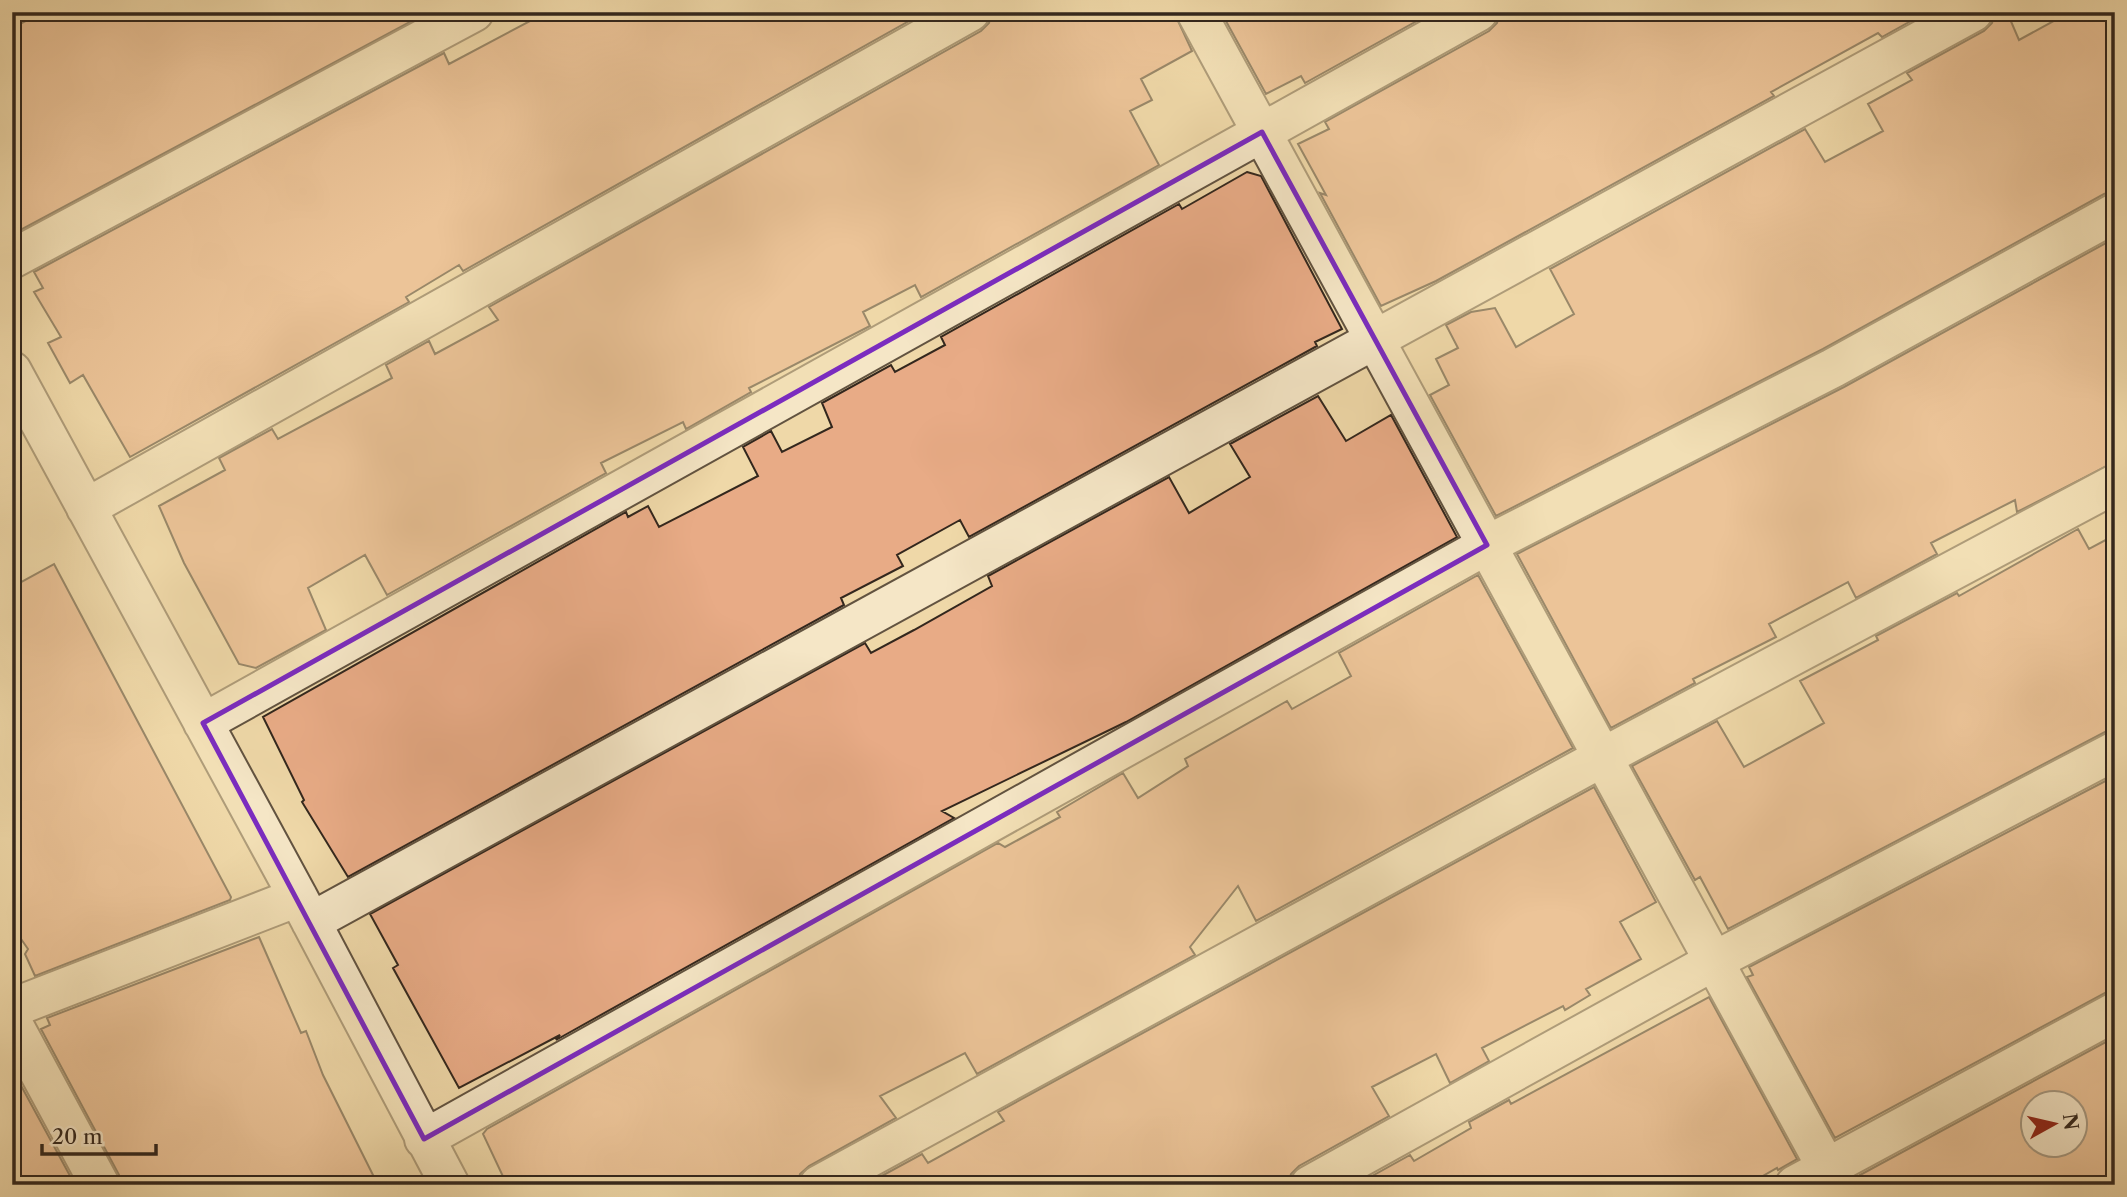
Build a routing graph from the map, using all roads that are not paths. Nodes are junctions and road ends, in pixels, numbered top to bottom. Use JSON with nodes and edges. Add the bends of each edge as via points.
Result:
{"nodes":[{"id":1,"x":474,"y":12,"type":"edge"},
{"id":2,"x":970,"y":12,"type":"edge"},
{"id":3,"x":1196,"y":12,"type":"edge"},
{"id":4,"x":1478,"y":12,"type":"edge"},
{"id":5,"x":1973,"y":12,"type":"edge"},
{"id":6,"x":1262,"y":132,"type":"junction"},
{"id":7,"x":2115,"y":213,"type":"edge"},
{"id":8,"x":12,"y":259,"type":"edge"},
{"id":9,"x":1376,"y":341,"type":"junction"},
{"id":10,"x":12,"y":371,"type":"edge"},
{"id":11,"x":2115,"y":484,"type":"edge"},
{"id":12,"x":86,"y":508,"type":"junction"},
{"id":13,"x":1487,"y":545,"type":"junction"},
{"id":14,"x":204,"y":723,"type":"junction"},
{"id":15,"x":2115,"y":751,"type":"edge"},
{"id":16,"x":1603,"y":757,"type":"junction"},
{"id":17,"x":304,"y":909,"type":"junction"},
{"id":18,"x":1714,"y":961,"type":"junction"},
{"id":19,"x":12,"y":1008,"type":"edge"},
{"id":20,"x":2115,"y":1012,"type":"edge"},
{"id":21,"x":12,"y":1022,"type":"edge"},
{"id":22,"x":424,"y":1139,"type":"junction"},
{"id":23,"x":1820,"y":1179,"type":"edge"},
{"id":24,"x":100,"y":1185,"type":"edge"},
{"id":25,"x":450,"y":1185,"type":"edge"},
{"id":26,"x":819,"y":1185,"type":"edge"},
{"id":27,"x":1310,"y":1185,"type":"edge"}],
"edges":[{"from":1,"to":8,"type":"street"},
{"from":2,"to":12,"type":"street"},
{"from":3,"to":6,"type":"street"},
{"from":4,"to":6,"type":"street"},
{"from":5,"to":9,"type":"street"},
{"from":6,"to":9,"type":"street"},
{"from":6,"to":14,"type":"street"},
{"from":7,"to":13,"type":"street","via":[[1833,368]]},
{"from":9,"to":13,"type":"street"},
{"from":9,"to":17,"type":"street"},
{"from":10,"to":12,"type":"street"},
{"from":11,"to":16,"type":"street"},
{"from":12,"to":14,"type":"street"},
{"from":13,"to":16,"type":"street"},
{"from":13,"to":22,"type":"street"},
{"from":14,"to":17,"type":"street"},
{"from":15,"to":18,"type":"street"},
{"from":16,"to":18,"type":"street"},
{"from":16,"to":26,"type":"street"},
{"from":17,"to":19,"type":"street"},
{"from":17,"to":22,"type":"street"},
{"from":18,"to":23,"type":"street"},
{"from":18,"to":27,"type":"street"},
{"from":20,"to":23,"type":"street"},
{"from":21,"to":24,"type":"street"},
{"from":22,"to":25,"type":"street"}]}
